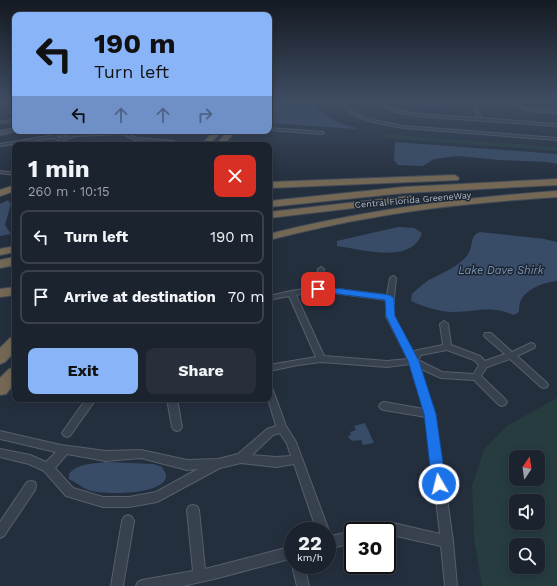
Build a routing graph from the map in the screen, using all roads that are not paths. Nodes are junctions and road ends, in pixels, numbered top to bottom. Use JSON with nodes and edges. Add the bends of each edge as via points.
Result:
{"nodes":[{"id":1,"x":274,"y":129,"type":"edge"},
{"id":2,"x":434,"y":129,"type":"edge"},
{"id":3,"x":12,"y":130,"type":"edge"},
{"id":4,"x":8,"y":131,"type":"joint"},
{"id":5,"x":0,"y":132,"type":"edge"},
{"id":6,"x":322,"y":133,"type":"dead end"},
{"id":7,"x":60,"y":134,"type":"edge"},
{"id":8,"x":98,"y":134,"type":"edge"},
{"id":9,"x":126,"y":134,"type":"edge"},
{"id":10,"x":216,"y":134,"type":"edge"},
{"id":11,"x":216,"y":134,"type":"edge"},
{"id":12,"x":229,"y":134,"type":"edge"},
{"id":13,"x":72,"y":135,"type":"joint"},
{"id":14,"x":56,"y":136,"type":"junction"},
{"id":15,"x":557,"y":139,"type":"edge"},
{"id":16,"x":19,"y":142,"type":"edge"},
{"id":17,"x":174,"y":142,"type":"edge"},
{"id":18,"x":204,"y":142,"type":"edge"},
{"id":19,"x":208,"y":142,"type":"edge"},
{"id":20,"x":223,"y":142,"type":"edge"},
{"id":21,"x":12,"y":143,"type":"edge"},
{"id":22,"x":0,"y":145,"type":"edge"},
{"id":23,"x":0,"y":172,"type":"edge"},
{"id":24,"x":12,"y":174,"type":"edge"},
{"id":25,"x":557,"y":175,"type":"edge"},
{"id":26,"x":441,"y":178,"type":"junction"},
{"id":27,"x":557,"y":182,"type":"edge"},
{"id":28,"x":272,"y":185,"type":"edge"},
{"id":29,"x":12,"y":189,"type":"edge"},
{"id":30,"x":0,"y":193,"type":"edge"},
{"id":31,"x":557,"y":193,"type":"edge"},
{"id":32,"x":272,"y":196,"type":"edge"},
{"id":33,"x":272,"y":204,"type":"edge"},
{"id":34,"x":272,"y":215,"type":"edge"},
{"id":35,"x":272,"y":236,"type":"edge"},
{"id":36,"x":12,"y":250,"type":"edge"},
{"id":37,"x":0,"y":252,"type":"edge"},
{"id":38,"x":12,"y":262,"type":"edge"},
{"id":39,"x":0,"y":264,"type":"edge"},
{"id":40,"x":322,"y":269,"type":"dead end"},
{"id":41,"x":393,"y":278,"type":"dead end"},
{"id":42,"x":318,"y":289,"type":"junction"},
{"id":43,"x":12,"y":291,"type":"edge"},
{"id":44,"x":0,"y":293,"type":"edge"},
{"id":45,"x":291,"y":293,"type":"junction"},
{"id":46,"x":272,"y":297,"type":"edge"},
{"id":47,"x":390,"y":298,"type":"junction"},
{"id":48,"x":444,"y":324,"type":"dead end"},
{"id":49,"x":488,"y":336,"type":"dead end"},
{"id":50,"x":12,"y":345,"type":"edge"},
{"id":51,"x":531,"y":346,"type":"dead end"},
{"id":52,"x":447,"y":347,"type":"junction"},
{"id":53,"x":512,"y":356,"type":"junction"},
{"id":54,"x":0,"y":358,"type":"edge"},
{"id":55,"x":320,"y":359,"type":"junction"},
{"id":56,"x":413,"y":361,"type":"junction"},
{"id":57,"x":484,"y":365,"type":"junction"},
{"id":58,"x":272,"y":367,"type":"edge"},
{"id":59,"x":12,"y":376,"type":"edge"},
{"id":60,"x":476,"y":377,"type":"junction"},
{"id":61,"x":544,"y":385,"type":"dead end"},
{"id":62,"x":0,"y":390,"type":"edge"},
{"id":63,"x":272,"y":399,"type":"edge"},
{"id":64,"x":89,"y":402,"type":"edge"},
{"id":65,"x":173,"y":402,"type":"edge"},
{"id":66,"x":502,"y":402,"type":"dead end"},
{"id":67,"x":384,"y":406,"type":"dead end"},
{"id":68,"x":430,"y":414,"type":"junction"},
{"id":69,"x":177,"y":427,"type":"dead end"},
{"id":70,"x":282,"y":428,"type":"junction"},
{"id":71,"x":67,"y":433,"type":"dead end"},
{"id":72,"x":0,"y":435,"type":"edge"},
{"id":73,"x":65,"y":449,"type":"junction"},
{"id":74,"x":0,"y":453,"type":"edge"},
{"id":75,"x":241,"y":458,"type":"junction"},
{"id":76,"x":297,"y":459,"type":"junction"},
{"id":77,"x":218,"y":464,"type":"junction"},
{"id":78,"x":48,"y":468,"type":"junction"},
{"id":79,"x":31,"y":486,"type":"dead end"},
{"id":80,"x":193,"y":510,"type":"dead end"},
{"id":81,"x":128,"y":522,"type":"dead end"},
{"id":82,"x":320,"y":522,"type":"edge"},
{"id":83,"x":396,"y":530,"type":"edge"},
{"id":84,"x":0,"y":532,"type":"edge"},
{"id":85,"x":447,"y":541,"type":"junction"},
{"id":86,"x":284,"y":554,"type":"edge"},
{"id":87,"x":300,"y":574,"type":"edge"},
{"id":88,"x":200,"y":576,"type":"junction"},
{"id":89,"x":163,"y":585,"type":"edge"},
{"id":90,"x":117,"y":586,"type":"edge"},
{"id":91,"x":142,"y":586,"type":"edge"},
{"id":92,"x":303,"y":586,"type":"edge"},
{"id":93,"x":451,"y":586,"type":"edge"}],
"edges":[{"from":1,"to":6,"type":"street"},
{"from":2,"to":15,"type":"street"},
{"from":3,"to":4,"type":"street"},
{"from":4,"to":5,"type":"street"},
{"from":7,"to":14,"type":"street"},
{"from":8,"to":13,"type":"street"},
{"from":9,"to":17,"type":"street","via":[[135,139]]},
{"from":10,"to":18,"type":"highway"},
{"from":11,"to":19,"type":"highway"},
{"from":12,"to":20,"type":"highway"},
{"from":13,"to":14,"type":"street","via":[[62,140],[55,139]]},
{"from":14,"to":16,"type":"street"},
{"from":21,"to":22,"type":"street"},
{"from":23,"to":24,"type":"street"},
{"from":25,"to":26,"type":"highway"},
{"from":26,"to":28,"type":"highway"},
{"from":26,"to":32,"type":"highway"},
{"from":27,"to":33,"type":"highway","name":"Central Florida GreeneWay","via":[[404,190]]},
{"from":29,"to":30,"type":"highway"},
{"from":31,"to":34,"type":"highway","name":"Central Florida GreeneWay","via":[[412,199]]},
{"from":31,"to":35,"type":"highway","via":[[487,198],[398,209],[346,218]]},
{"from":36,"to":37,"type":"highway"},
{"from":38,"to":39,"type":"highway"},
{"from":40,"to":42,"type":"street"},
{"from":41,"to":47,"type":"street"},
{"from":42,"to":45,"type":"street"},
{"from":42,"to":47,"type":"street"},
{"from":43,"to":44,"type":"highway"},
{"from":45,"to":46,"type":"street"},
{"from":45,"to":55,"type":"street"},
{"from":47,"to":56,"type":"street","via":[[390,316]]},
{"from":48,"to":52,"type":"street"},
{"from":49,"to":53,"type":"street"},
{"from":50,"to":54,"type":"highway"},
{"from":51,"to":53,"type":"street"},
{"from":52,"to":56,"type":"street","via":[[418,354]]},
{"from":52,"to":57,"type":"street","via":[[477,358]]},
{"from":53,"to":57,"type":"street"},
{"from":53,"to":61,"type":"street"},
{"from":55,"to":56,"type":"street","via":[[387,364]]},
{"from":55,"to":58,"type":"street"},
{"from":56,"to":60,"type":"street","via":[[442,375]]},
{"from":56,"to":68,"type":"street"},
{"from":57,"to":60,"type":"street"},
{"from":59,"to":62,"type":"highway"},
{"from":60,"to":66,"type":"street"},
{"from":63,"to":70,"type":"street"},
{"from":64,"to":71,"type":"street"},
{"from":65,"to":69,"type":"street"},
{"from":67,"to":68,"type":"street"},
{"from":68,"to":85,"type":"street"},
{"from":70,"to":75,"type":"street","via":[[270,432]]},
{"from":70,"to":76,"type":"street","via":[[291,442]]},
{"from":72,"to":73,"type":"street"},
{"from":73,"to":77,"type":"street","via":[[106,456],[141,454],[187,465]]},
{"from":73,"to":78,"type":"street"},
{"from":74,"to":78,"type":"street","via":[[30,460]]},
{"from":75,"to":76,"type":"street","via":[[276,462]]},
{"from":75,"to":77,"type":"street"},
{"from":76,"to":82,"type":"street"},
{"from":77,"to":78,"type":"street","via":[[157,497],[129,502],[103,502],[70,492]]},
{"from":79,"to":84,"type":"street"},
{"from":80,"to":88,"type":"street"},
{"from":81,"to":90,"type":"street"},
{"from":83,"to":85,"type":"street"},
{"from":85,"to":93,"type":"street"},
{"from":86,"to":88,"type":"street"},
{"from":87,"to":92,"type":"street"},
{"from":88,"to":89,"type":"street"},
{"from":89,"to":91,"type":"street"}]}
